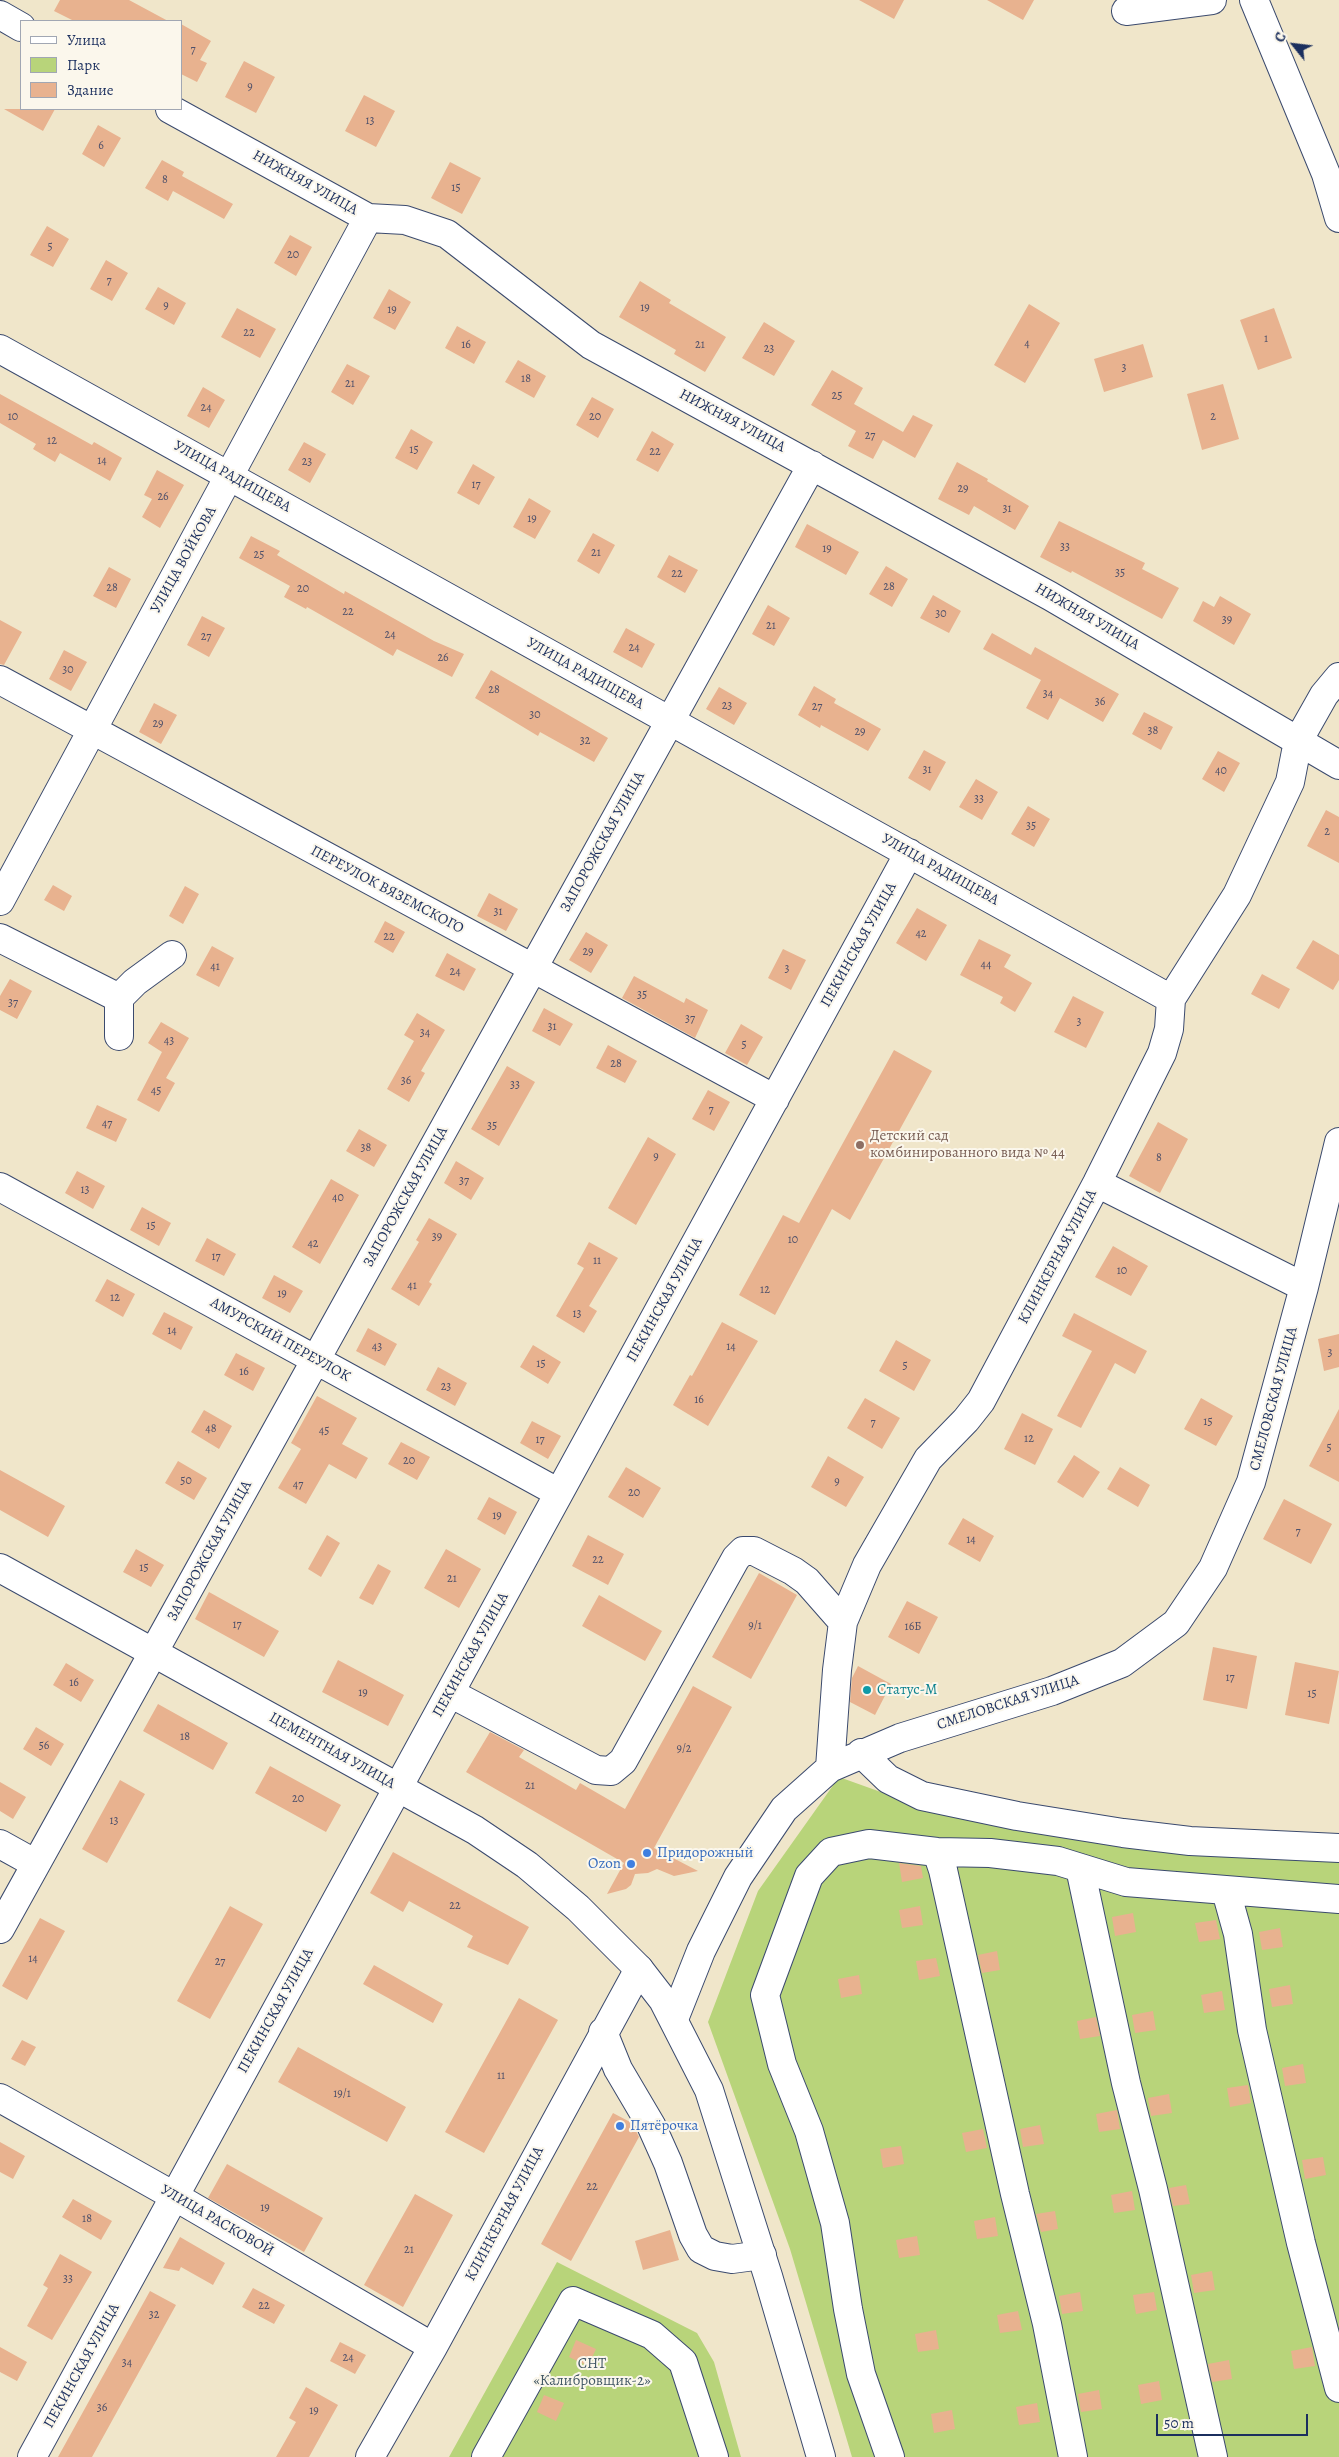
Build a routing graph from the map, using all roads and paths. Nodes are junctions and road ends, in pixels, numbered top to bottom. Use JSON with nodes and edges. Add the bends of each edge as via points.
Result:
{"nodes":[{"id":1,"x":1212,"y":0,"type":"edge"},
{"id":2,"x":1254,"y":0,"type":"edge"},
{"id":3,"x":1126,"y":11,"type":"dead end"},
{"id":4,"x":0,"y":15,"type":"edge"},
{"id":5,"x":20,"y":26,"type":"edge"},
{"id":6,"x":172,"y":110,"type":"edge"},
{"id":7,"x":368,"y":218,"type":"junction"},
{"id":8,"x":1339,"y":218,"type":"edge"},
{"id":9,"x":0,"y":348,"type":"edge"},
{"id":10,"x":812,"y":464,"type":"junction"},
{"id":11,"x":230,"y":475,"type":"junction"},
{"id":12,"x":1339,"y":677,"type":"edge"},
{"id":13,"x":0,"y":680,"type":"edge"},
{"id":14,"x":670,"y":721,"type":"junction"},
{"id":15,"x":92,"y":730,"type":"junction"},
{"id":16,"x":1298,"y":741,"type":"junction"},
{"id":17,"x":1339,"y":765,"type":"edge"},
{"id":18,"x":909,"y":853,"type":"junction"},
{"id":19,"x":0,"y":901,"type":"edge"},
{"id":20,"x":0,"y":938,"type":"edge"},
{"id":21,"x":172,"y":955,"type":"dead end"},
{"id":22,"x":533,"y":968,"type":"junction"},
{"id":23,"x":119,"y":998,"type":"junction"},
{"id":24,"x":1171,"y":998,"type":"junction"},
{"id":25,"x":119,"y":1036,"type":"dead end"},
{"id":26,"x":775,"y":1099,"type":"junction"},
{"id":27,"x":1339,"y":1142,"type":"edge"},
{"id":28,"x":1097,"y":1183,"type":"junction"},
{"id":29,"x":0,"y":1187,"type":"edge"},
{"id":30,"x":1304,"y":1287,"type":"junction"},
{"id":31,"x":316,"y":1360,"type":"junction"},
{"id":32,"x":559,"y":1493,"type":"junction"},
{"id":33,"x":0,"y":1568,"type":"edge"},
{"id":34,"x":843,"y":1622,"type":"junction"},
{"id":35,"x":154,"y":1652,"type":"junction"},
{"id":36,"x":450,"y":1693,"type":"junction"},
{"id":37,"x":861,"y":1753,"type":"junction"},
{"id":38,"x":830,"y":1768,"type":"junction"},
{"id":39,"x":398,"y":1787,"type":"junction"},
{"id":40,"x":0,"y":1844,"type":"edge"},
{"id":41,"x":1339,"y":1848,"type":"edge"},
{"id":42,"x":937,"y":1852,"type":"junction"},
{"id":43,"x":36,"y":1864,"type":"junction"},
{"id":44,"x":1080,"y":1868,"type":"junction"},
{"id":45,"x":1226,"y":1891,"type":"junction"},
{"id":46,"x":1339,"y":1899,"type":"edge"},
{"id":47,"x":0,"y":1929,"type":"edge"},
{"id":48,"x":639,"y":1969,"type":"junction"},
{"id":49,"x":674,"y":2020,"type":"junction"},
{"id":50,"x":603,"y":2032,"type":"junction"},
{"id":51,"x":0,"y":2098,"type":"edge"},
{"id":52,"x":174,"y":2196,"type":"junction"},
{"id":53,"x":762,"y":2255,"type":"junction"},
{"id":54,"x":433,"y":2347,"type":"junction"},
{"id":55,"x":1339,"y":2388,"type":"edge"},
{"id":56,"x":32,"y":2457,"type":"edge"},
{"id":57,"x":370,"y":2457,"type":"edge"},
{"id":58,"x":486,"y":2457,"type":"edge"},
{"id":59,"x":714,"y":2457,"type":"edge"},
{"id":60,"x":821,"y":2457,"type":"edge"},
{"id":61,"x":890,"y":2457,"type":"edge"},
{"id":62,"x":1073,"y":2457,"type":"edge"},
{"id":63,"x":1213,"y":2457,"type":"edge"}],
"edges":[{"from":1,"to":3,"type":"street"},
{"from":2,"to":8,"type":"street","via":[[1326,174]]},
{"from":4,"to":5,"type":"street"},
{"from":6,"to":7,"type":"street","name":"НИЖНЯЯ УЛИЦА"},
{"from":7,"to":10,"type":"street","name":"НИЖНЯЯ УЛИЦА","via":[[405,220],[447,234],[591,345]]},
{"from":7,"to":11,"type":"street","name":"УЛИЦА ВОЙКОВА"},
{"from":9,"to":11,"type":"street","name":"УЛИЦА РАДИЩЕВА"},
{"from":10,"to":14,"type":"street","name":"ЗАПОРОЖСКАЯ УЛИЦА"},
{"from":10,"to":16,"type":"street","name":"НИЖНЯЯ УЛИЦА","via":[[1050,596]]},
{"from":11,"to":14,"type":"street","name":"УЛИЦА РАДИЩЕВА"},
{"from":11,"to":15,"type":"street","name":"УЛИЦА ВОЙКОВА"},
{"from":12,"to":16,"type":"street","name":"КЛИНКЕРНАЯ УЛИЦА","via":[[1324,695]]},
{"from":13,"to":15,"type":"street","name":"ПЕРЕУЛОК ВЯЗЕМСКОГО"},
{"from":14,"to":18,"type":"street","name":"УЛИЦА РАДИЩЕВА"},
{"from":14,"to":22,"type":"street","name":"ЗАПОРОЖСКАЯ УЛИЦА"},
{"from":15,"to":19,"type":"street","name":"УЛИЦА ВОЙКОВА"},
{"from":15,"to":22,"type":"street","name":"ПЕРЕУЛОК ВЯЗЕМСКОГО"},
{"from":16,"to":17,"type":"street","name":"НИЖНЯЯ УЛИЦА"},
{"from":16,"to":24,"type":"street","name":"КЛИНКЕРНАЯ УЛИЦА","via":[[1290,782],[1238,895]]},
{"from":18,"to":24,"type":"street","name":"УЛИЦА РАДИЩЕВА"},
{"from":18,"to":26,"type":"street","name":"ПЕКИНСКАЯ УЛИЦА"},
{"from":20,"to":23,"type":"street"},
{"from":21,"to":23,"type":"street"},
{"from":22,"to":26,"type":"street","name":"ПЕРЕУЛОК ВЯЗЕМСКОГО"},
{"from":22,"to":31,"type":"street","name":"ЗАПОРОЖСКАЯ УЛИЦА"},
{"from":23,"to":25,"type":"street"},
{"from":24,"to":28,"type":"street","name":"КЛИНКЕРНАЯ УЛИЦА","via":[[1169,1029],[1162,1053]]},
{"from":26,"to":32,"type":"street","name":"ПЕКИНСКАЯ УЛИЦА"},
{"from":27,"to":30,"type":"street","name":"СМЕЛОВСКАЯ УЛИЦА"},
{"from":28,"to":30,"type":"street"},
{"from":28,"to":34,"type":"street","name":"КЛИНКЕРНАЯ УЛИЦА","via":[[981,1401],[928,1459],[867,1564]]},
{"from":29,"to":31,"type":"street","name":"АМУРСКИЙ ПЕРЕУЛОК"},
{"from":30,"to":37,"type":"street","name":"СМЕЛОВСКАЯ УЛИЦА","via":[[1251,1482],[1213,1568],[1176,1623],[1122,1663],[1070,1684]]},
{"from":31,"to":32,"type":"street","name":"АМУРСКИЙ ПЕРЕУЛОК"},
{"from":31,"to":35,"type":"street","name":"ЗАПОРОЖСКАЯ УЛИЦА"},
{"from":32,"to":36,"type":"street","name":"ПЕКИНСКАЯ УЛИЦА"},
{"from":33,"to":35,"type":"street","name":"ЦЕМЕНТНАЯ УЛИЦА"},
{"from":34,"to":36,"type":"street","via":[[793,1570],[754,1551],[743,1551],[736,1558],[623,1761],[611,1770],[596,1770]]},
{"from":34,"to":38,"type":"street","name":"КЛИНКЕРНАЯ УЛИЦА"},
{"from":35,"to":39,"type":"street","name":"ЦЕМЕНТНАЯ УЛИЦА"},
{"from":35,"to":43,"type":"street","name":"ЗАПОРОЖСКАЯ УЛИЦА"},
{"from":36,"to":39,"type":"street","name":"ПЕКИНСКАЯ УЛИЦА"},
{"from":37,"to":38,"type":"street","name":"СМЕЛОВСКАЯ УЛИЦА"},
{"from":37,"to":41,"type":"street","via":[[888,1779],[922,1796],[1017,1816],[1190,1841]]},
{"from":38,"to":49,"type":"street","name":"СМЕЛОВСКАЯ УЛИЦА","via":[[784,1808],[738,1877],[700,1951]]},
{"from":39,"to":48,"type":"street","name":"ЦЕМЕНТНАЯ УЛИЦА","via":[[475,1830],[527,1865],[578,1908]]},
{"from":39,"to":52,"type":"street","name":"ПЕКИНСКАЯ УЛИЦА"},
{"from":40,"to":43,"type":"street"},
{"from":42,"to":44,"type":"street","via":[[990,1853],[1058,1861]]},
{"from":42,"to":61,"type":"street","via":[[869,1844],[832,1852],[809,1876],[766,1995],[782,2064],[809,2131],[835,2223],[861,2374]]},
{"from":42,"to":62,"type":"street","via":[[1047,2324]]},
{"from":43,"to":47,"type":"street","name":"ЗАПОРОЖСКАЯ УЛИЦА"},
{"from":44,"to":45,"type":"street","via":[[1126,1882]]},
{"from":44,"to":63,"type":"street"},
{"from":45,"to":46,"type":"street"},
{"from":45,"to":55,"type":"street","via":[[1238,1934],[1252,2030],[1301,2243]]},
{"from":48,"to":49,"type":"street","name":"ЦЕМЕНТНАЯ УЛИЦА"},
{"from":48,"to":50,"type":"street","name":"КЛИНКЕРНАЯ УЛИЦА"},
{"from":49,"to":53,"type":"street","name":"ЦЕМЕНТНАЯ УЛИЦА","via":[[709,2090]]},
{"from":50,"to":53,"type":"street","via":[[618,2069],[651,2125],[701,2249],[732,2259]]},
{"from":50,"to":54,"type":"street","name":"КЛИНКЕРНАЯ УЛИЦА"},
{"from":51,"to":52,"type":"street","name":"УЛИЦА РАСКОВОЙ"},
{"from":52,"to":54,"type":"street","name":"УЛИЦА РАСКОВОЙ"},
{"from":52,"to":56,"type":"street","name":"ПЕКИНСКАЯ УЛИЦА"},
{"from":53,"to":60,"type":"street","name":"ЦЕМЕНТНАЯ УЛИЦА"},
{"from":54,"to":57,"type":"street","name":"КЛИНКЕРНАЯ УЛИЦА"},
{"from":58,"to":59,"type":"street","via":[[573,2301],[652,2335],[682,2362]]}]}
